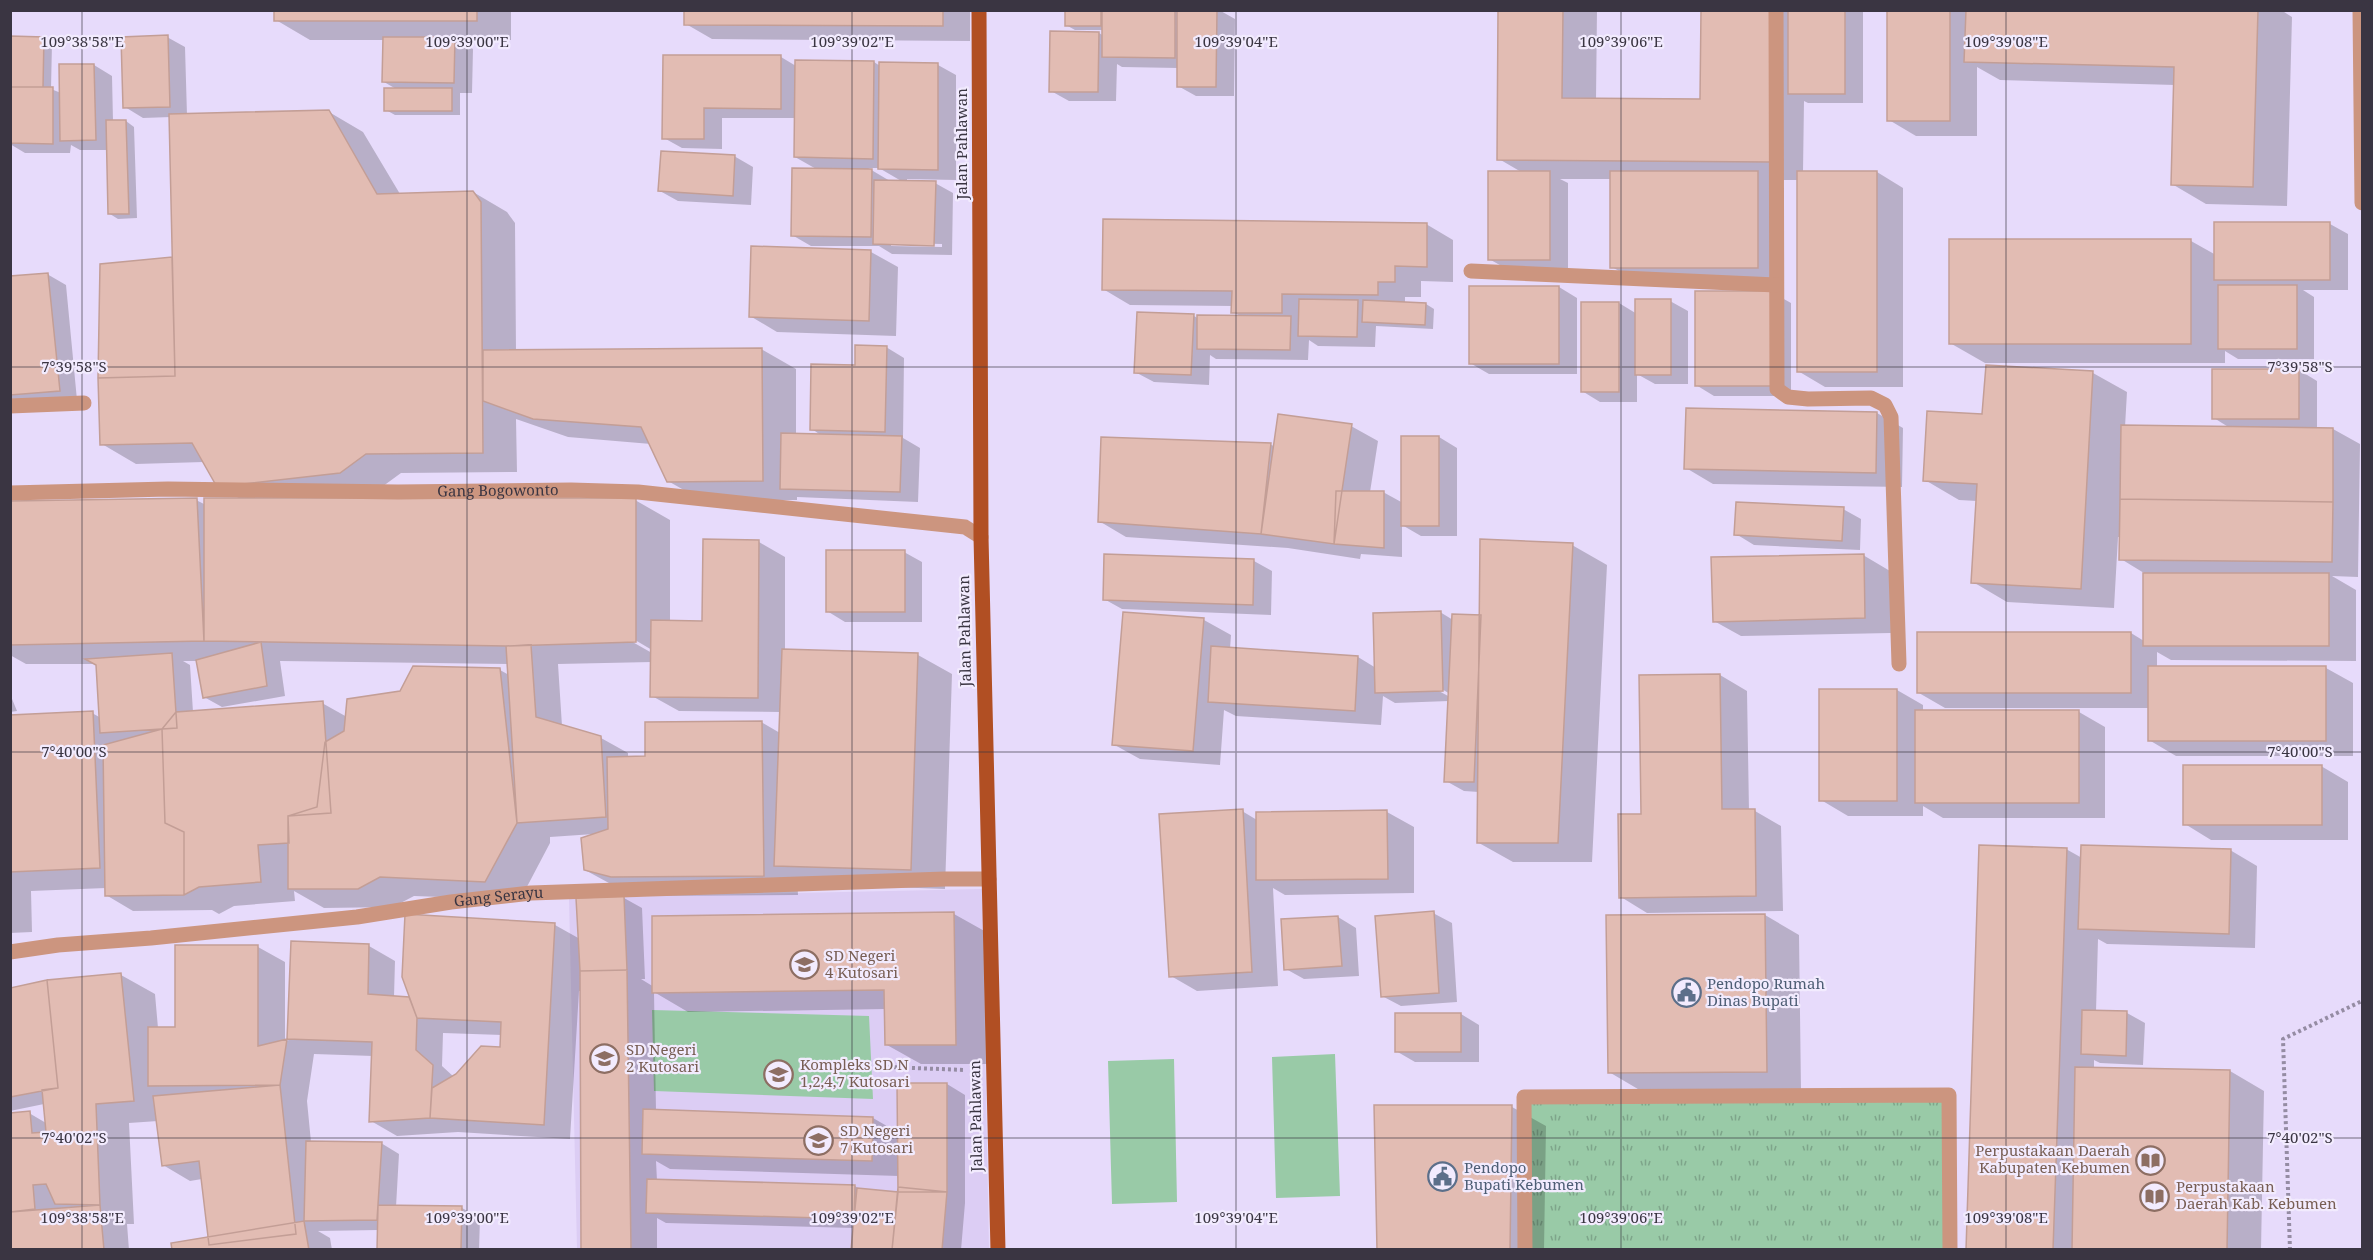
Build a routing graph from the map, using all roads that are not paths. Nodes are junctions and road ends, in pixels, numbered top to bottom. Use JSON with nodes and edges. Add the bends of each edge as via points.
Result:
{"nodes":[{"id":1,"x":980,"y":10,"type":"edge"},
{"id":2,"x":1776,"y":10,"type":"edge"},
{"id":3,"x":2360,"y":10,"type":"edge"},
{"id":4,"x":2362,"y":203,"type":"edge"},
{"id":5,"x":1471,"y":271,"type":"dead end"},
{"id":6,"x":1776,"y":285,"type":"junction"},
{"id":7,"x":84,"y":403,"type":"dead end"},
{"id":8,"x":10,"y":406,"type":"edge"},
{"id":9,"x":10,"y":493,"type":"edge"},
{"id":10,"x":981,"y":537,"type":"junction"},
{"id":11,"x":1899,"y":664,"type":"dead end"},
{"id":12,"x":989,"y":879,"type":"junction"},
{"id":13,"x":10,"y":952,"type":"edge"},
{"id":14,"x":998,"y":1250,"type":"edge"},
{"id":15,"x":1525,"y":1250,"type":"edge"},
{"id":16,"x":1950,"y":1250,"type":"edge"}],
"edges":[{"from":1,"to":10,"type":"main road","name":"Jalan Pahlawan"},
{"from":2,"to":6,"type":"street"},
{"from":3,"to":4,"type":"street"},
{"from":5,"to":6,"type":"street"},
{"from":6,"to":11,"type":"street","via":[[1776,389],[1788,397],[1808,399],[1871,398],[1885,405],[1891,417]]},
{"from":7,"to":8,"type":"street"},
{"from":9,"to":10,"type":"street","name":"Gang Bogowonto","via":[[168,489],[638,492],[965,527]]},
{"from":10,"to":12,"type":"main road","name":"Jalan Pahlawan"},
{"from":12,"to":13,"type":"street","name":"Gang Serayu","via":[[531,893],[357,917]]},
{"from":12,"to":14,"type":"main road","name":"Jalan Pahlawan"},
{"from":15,"to":16,"type":"street","via":[[1524,1098],[1937,1095],[1949,1095]]}]}
